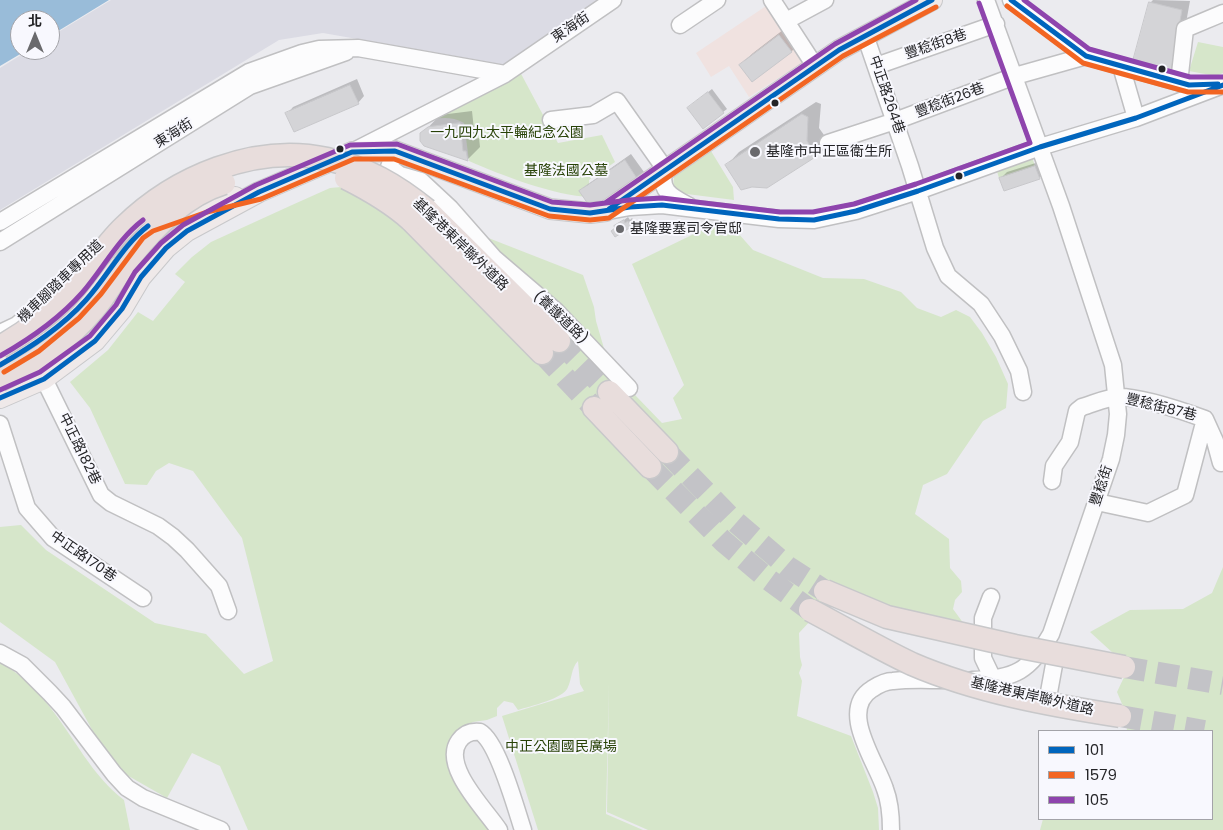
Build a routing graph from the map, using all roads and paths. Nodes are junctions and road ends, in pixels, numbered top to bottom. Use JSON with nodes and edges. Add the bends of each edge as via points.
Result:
{"nodes":[{"id":1,"x":613,"y":0,"type":"edge"},
{"id":2,"x":717,"y":0,"type":"edge"},
{"id":3,"x":772,"y":0,"type":"edge"},
{"id":4,"x":826,"y":0,"type":"edge"},
{"id":5,"x":932,"y":0,"type":"edge"},
{"id":6,"x":986,"y":0,"type":"edge"},
{"id":7,"x":1010,"y":0,"type":"edge"},
{"id":8,"x":1223,"y":13,"type":"edge"},
{"id":9,"x":786,"y":21,"type":"junction"},
{"id":10,"x":996,"y":24,"type":"junction"},
{"id":11,"x":680,"y":25,"type":"dead end"},
{"id":12,"x":865,"y":35,"type":"junction"},
{"id":13,"x":358,"y":48,"type":"junction"},
{"id":14,"x":1086,"y":56,"type":"junction"},
{"id":15,"x":815,"y":66,"type":"junction"},
{"id":16,"x":876,"y":66,"type":"junction"},
{"id":17,"x":1121,"y":66,"type":"junction"},
{"id":18,"x":460,"y":67,"type":"junction"},
{"id":19,"x":505,"y":74,"type":"junction"},
{"id":20,"x":1015,"y":76,"type":"junction"},
{"id":21,"x":1174,"y":81,"type":"junction"},
{"id":22,"x":1223,"y":84,"type":"edge"},
{"id":23,"x":468,"y":93,"type":"junction"},
{"id":24,"x":1172,"y":105,"type":"junction"},
{"id":25,"x":1136,"y":118,"type":"junction"},
{"id":26,"x":551,"y":120,"type":"dead end"},
{"id":27,"x":895,"y":122,"type":"junction"},
{"id":28,"x":828,"y":143,"type":"dead end"},
{"id":29,"x":1040,"y":147,"type":"junction"},
{"id":30,"x":395,"y":150,"type":"junction"},
{"id":31,"x":352,"y":152,"type":"junction"},
{"id":32,"x":665,"y":170,"type":"junction"},
{"id":33,"x":918,"y":191,"type":"junction"},
{"id":34,"x":259,"y":192,"type":"junction"},
{"id":35,"x":205,"y":205,"type":"junction"},
{"id":36,"x":693,"y":208,"type":"junction"},
{"id":37,"x":606,"y":211,"type":"junction"},
{"id":38,"x":419,"y":215,"type":"junction"},
{"id":39,"x":0,"y":222,"type":"edge"},
{"id":40,"x":0,"y":242,"type":"edge"},
{"id":41,"x":0,"y":333,"type":"edge"},
{"id":42,"x":0,"y":347,"type":"edge"},
{"id":43,"x":550,"y":347,"type":"tunnel mouth"},
{"id":44,"x":0,"y":365,"type":"edge"},
{"id":45,"x":44,"y":379,"type":"junction"},
{"id":46,"x":0,"y":380,"type":"edge"},
{"id":47,"x":1023,"y":392,"type":"dead end"},
{"id":48,"x":611,"y":396,"type":"junction"},
{"id":49,"x":1117,"y":397,"type":"junction"},
{"id":50,"x":0,"y":398,"type":"edge"},
{"id":51,"x":1205,"y":419,"type":"junction"},
{"id":52,"x":0,"y":424,"type":"edge"},
{"id":53,"x":667,"y":452,"type":"tunnel mouth"},
{"id":54,"x":1220,"y":463,"type":"dead end"},
{"id":55,"x":7,"y":467,"type":"edge"},
{"id":56,"x":650,"y":467,"type":"tunnel mouth"},
{"id":57,"x":1052,"y":481,"type":"dead end"},
{"id":58,"x":1097,"y":502,"type":"junction"},
{"id":59,"x":825,"y":591,"type":"tunnel mouth"},
{"id":60,"x":991,"y":597,"type":"dead end"},
{"id":61,"x":144,"y":598,"type":"dead end"},
{"id":62,"x":810,"y":610,"type":"tunnel mouth"},
{"id":63,"x":228,"y":611,"type":"dead end"},
{"id":64,"x":0,"y":653,"type":"edge"},
{"id":65,"x":1056,"y":654,"type":"junction"},
{"id":66,"x":1124,"y":667,"type":"tunnel mouth"},
{"id":67,"x":993,"y":680,"type":"junction"},
{"id":68,"x":1047,"y":703,"type":"junction"},
{"id":69,"x":1120,"y":716,"type":"tunnel mouth"},
{"id":70,"x":221,"y":830,"type":"edge"},
{"id":71,"x":498,"y":830,"type":"edge"},
{"id":72,"x":523,"y":830,"type":"edge"},
{"id":73,"x":891,"y":830,"type":"edge"}],
"edges":[{"from":1,"to":19,"type":"street","name":"東海街"},
{"from":2,"to":11,"type":"street"},
{"from":3,"to":9,"type":"street"},
{"from":4,"to":9,"type":"street"},
{"from":5,"to":12,"type":"main road"},
{"from":6,"to":10,"type":"street","name":"豐稔街"},
{"from":7,"to":14,"type":"street"},
{"from":8,"to":21,"type":"street","via":[[1185,29],[1180,74]]},
{"from":9,"to":15,"type":"street"},
{"from":10,"to":16,"type":"street","name":"豐稔街8巷"},
{"from":10,"to":20,"type":"street","name":"豐稔街"},
{"from":12,"to":15,"type":"main road"},
{"from":12,"to":16,"type":"street","name":"中正路264巷"},
{"from":13,"to":18,"type":"street","name":"東海街"},
{"from":13,"to":39,"type":"street","name":"東海街","via":[[319,49],[249,72]]},
{"from":13,"to":40,"type":"street","name":"東海街","via":[[250,86]]},
{"from":14,"to":17,"type":"street"},
{"from":14,"to":20,"type":"street","name":"豐稔街26巷"},
{"from":15,"to":32,"type":"main road"},
{"from":16,"to":27,"type":"street","name":"中正路264巷"},
{"from":17,"to":21,"type":"street"},
{"from":17,"to":25,"type":"street"},
{"from":18,"to":19,"type":"street","name":"東海街"},
{"from":18,"to":23,"type":"street","via":[[470,76]]},
{"from":19,"to":23,"type":"street","name":"東海街"},
{"from":20,"to":27,"type":"street","name":"豐稔街26巷"},
{"from":20,"to":29,"type":"street","name":"豐稔街"},
{"from":21,"to":22,"type":"street","via":[[1190,85]]},
{"from":21,"to":24,"type":"street","via":[[1179,94]]},
{"from":22,"to":24,"type":"street"},
{"from":23,"to":31,"type":"street","name":"東海街"},
{"from":24,"to":25,"type":"street"},
{"from":25,"to":29,"type":"street"},
{"from":26,"to":32,"type":"street","via":[[593,115],[617,102]]},
{"from":27,"to":28,"type":"street","name":"豐稔街26巷"},
{"from":27,"to":33,"type":"street","name":"中正路264巷"},
{"from":29,"to":33,"type":"street"},
{"from":29,"to":49,"type":"street","name":"豐稔街","via":[[1114,365]]},
{"from":30,"to":31,"type":"main road"},
{"from":30,"to":37,"type":"main road","via":[[550,209],[590,213]]},
{"from":30,"to":48,"type":"street","name":"(養護道路)","via":[[389,167],[400,175],[421,181],[494,258],[556,310]]},
{"from":31,"to":34,"type":"main road"},
{"from":32,"to":36,"type":"street","via":[[662,179],[665,190]]},
{"from":32,"to":37,"type":"main road"},
{"from":33,"to":36,"type":"street","via":[[856,211],[814,220],[763,218]]},
{"from":33,"to":47,"type":"street","name":"中正路264巷","via":[[935,248],[948,276],[981,304],[1002,336],[1019,371]]},
{"from":34,"to":35,"type":"main road"},
{"from":34,"to":45,"type":"main road","via":[[187,231],[166,248],[141,277],[122,309],[96,341]]},
{"from":35,"to":41,"type":"street","name":"機車腳踏車專用道","via":[[124,223],[48,298],[17,325]]},
{"from":35,"to":44,"type":"main road","via":[[150,224],[138,233],[74,312],[35,345]]},
{"from":36,"to":37,"type":"street","via":[[662,205]]},
{"from":38,"to":42,"type":"highway","name":"基隆港東岸聯外道路","bridge":true,"via":[[401,190],[352,166],[301,156],[274,156],[240,162],[190,180],[161,196],[123,228],[69,294],[24,332]]},
{"from":38,"to":43,"type":"highway","name":"基隆港東岸聯外道路"},
{"from":38,"to":46,"type":"highway","name":"基隆港東岸聯外道路","bridge":true,"via":[[395,206],[345,178],[321,172],[251,174],[221,184],[198,194],[157,226],[78,328],[24,369]]},
{"from":45,"to":50,"type":"main road"},
{"from":45,"to":63,"type":"street","name":"中正路182巷","via":[[101,495],[111,504],[158,526],[173,537],[218,586]]},
{"from":48,"to":53,"type":"highway"},
{"from":48,"to":56,"type":"highway"},
{"from":49,"to":51,"type":"street","name":"豐稔街87巷","via":[[1180,410]]},
{"from":49,"to":57,"type":"street","via":[[1077,411],[1070,442],[1054,466]]},
{"from":49,"to":58,"type":"street","name":"豐稔街","via":[[1116,436]]},
{"from":51,"to":54,"type":"street","name":"豐稔街87巷","via":[[1216,441]]},
{"from":51,"to":58,"type":"street","name":"豐稔街87巷","via":[[1185,495],[1148,513]]},
{"from":52,"to":55,"type":"street","name":"中正路170巷"},
{"from":55,"to":61,"type":"street","name":"中正路170巷","via":[[27,508],[53,538]]},
{"from":58,"to":67,"type":"street","name":"豐稔街","via":[[1051,634],[1030,664]]},
{"from":59,"to":65,"type":"highway","bridge":true,"via":[[887,617]]},
{"from":60,"to":67,"type":"street","via":[[982,618],[982,658]]},
{"from":62,"to":68,"type":"highway","name":"基隆港東岸聯外道路","bridge":true,"via":[[912,664],[983,688]]},
{"from":64,"to":70,"type":"street","via":[[22,665],[50,692],[127,788],[142,798]]},
{"from":65,"to":66,"type":"highway","bridge":true},
{"from":65,"to":68,"type":"street"},
{"from":67,"to":73,"type":"street","name":"豐稔街","via":[[893,680],[866,692],[857,716],[885,788]]},
{"from":68,"to":69,"type":"highway","name":"基隆港東岸聯外道路","bridge":true},
{"from":71,"to":72,"type":"street","via":[[456,766],[457,744],[470,732],[480,732],[490,743]]}]}
